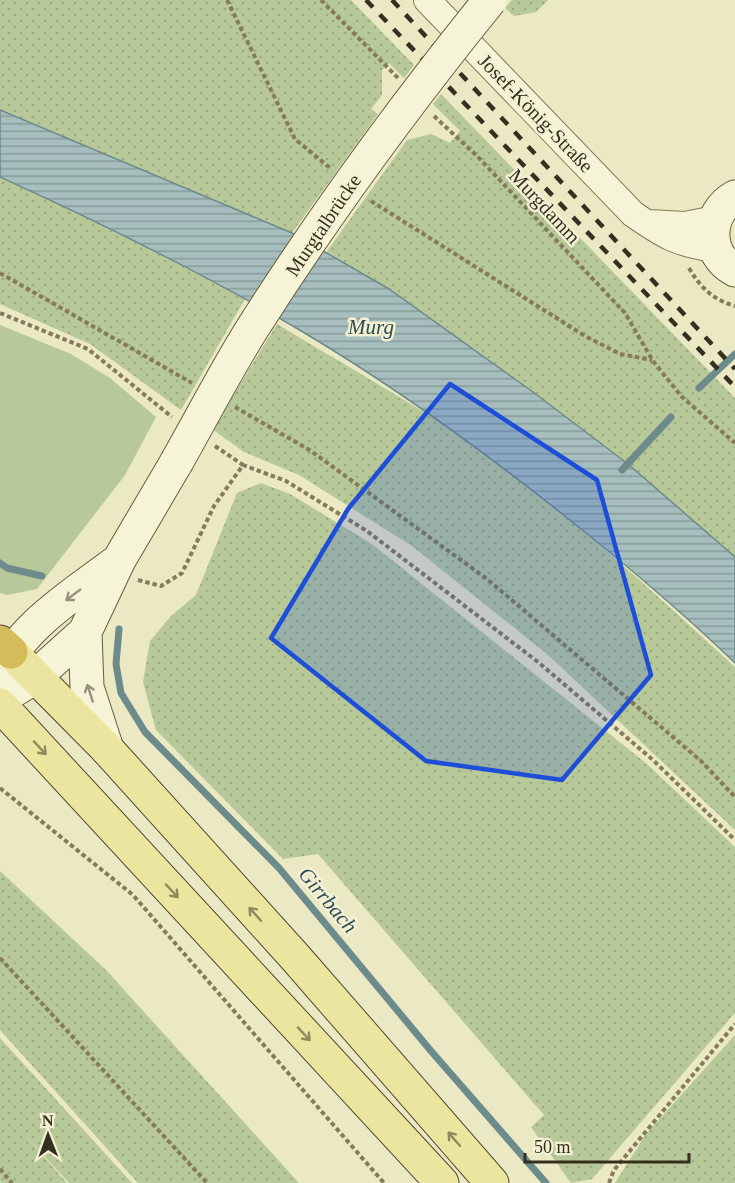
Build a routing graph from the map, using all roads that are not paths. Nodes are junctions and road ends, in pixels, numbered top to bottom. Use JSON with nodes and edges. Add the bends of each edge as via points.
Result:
{"nodes":[{"id":1,"x":427,"y":0,"type":"edge"},
{"id":2,"x":490,"y":0,"type":"edge"},
{"id":3,"x":725,"y":234,"type":"edge"},
{"id":4,"x":120,"y":560,"type":"junction"},
{"id":5,"x":85,"y":632,"type":"junction"},
{"id":6,"x":4,"y":658,"type":"edge"},
{"id":7,"x":35,"y":677,"type":"junction"},
{"id":8,"x":0,"y":699,"type":"edge"},
{"id":9,"x":0,"y":705,"type":"edge"},
{"id":10,"x":107,"y":749,"type":"junction"},
{"id":11,"x":441,"y":1183,"type":"edge"},
{"id":12,"x":492,"y":1183,"type":"edge"}],
"edges":[{"from":1,"to":3,"type":"street","name":"Josef-König-Straße","via":[[633,214],[646,223],[685,225]]},
{"from":2,"to":4,"type":"street","name":"Murgtalbrücke","bridge":true,"via":[[334,206],[252,330]]},
{"from":4,"to":5,"type":"street","name":"Murgtalbrücke"},
{"from":4,"to":6,"type":"street","one_way":true,"via":[[57,608]]},
{"from":5,"to":7,"type":"street"},
{"from":10,"to":5,"type":"street","one_way":true,"via":[[87,687]]},
{"from":6,"to":7,"type":"main road"},
{"from":7,"to":8,"type":"street"},
{"from":7,"to":10,"type":"main road"},
{"from":9,"to":11,"type":"main road","one_way":true},
{"from":12,"to":10,"type":"main road","one_way":true}]}
